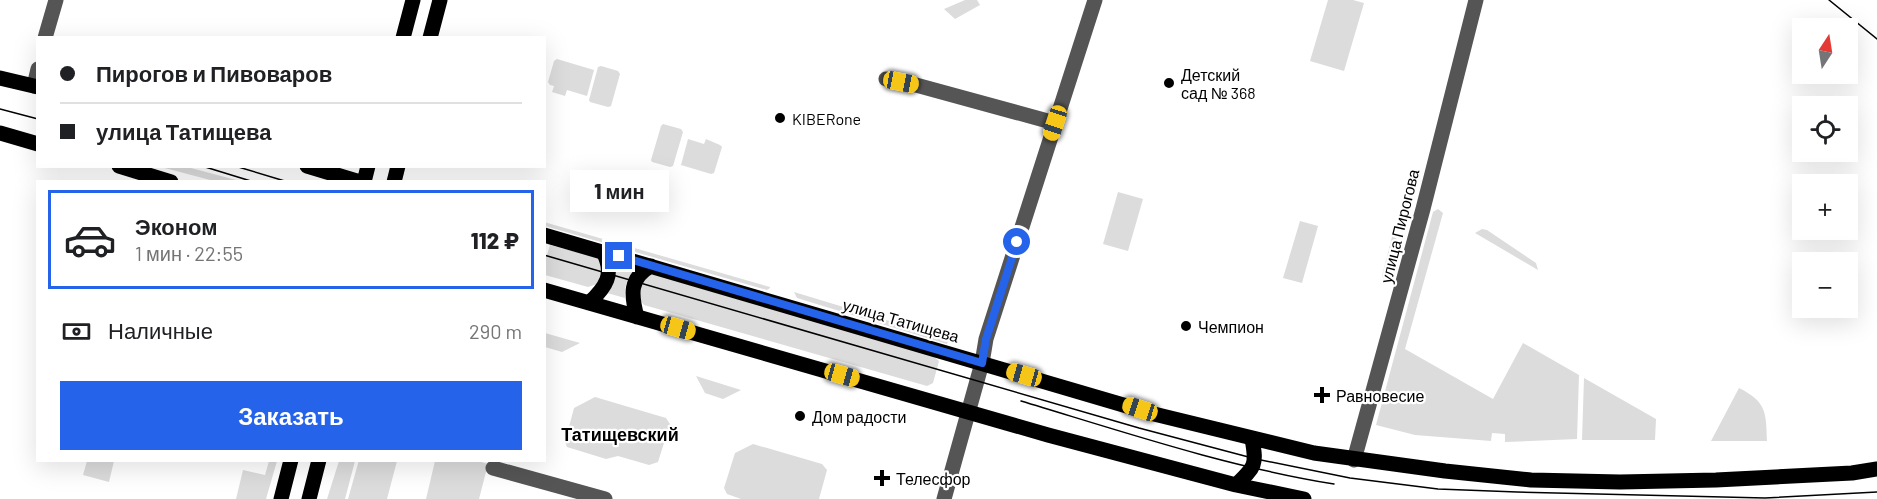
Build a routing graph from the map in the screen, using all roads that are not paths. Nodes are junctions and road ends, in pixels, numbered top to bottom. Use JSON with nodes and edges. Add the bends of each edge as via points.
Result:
{"nodes":[{"id":1,"x":56,"y":0,"type":"edge"},
{"id":2,"x":413,"y":0,"type":"edge"},
{"id":3,"x":440,"y":0,"type":"edge"},
{"id":4,"x":1095,"y":0,"type":"edge"},
{"id":5,"x":1476,"y":0,"type":"edge"},
{"id":6,"x":46,"y":36,"type":"edge"},
{"id":7,"x":404,"y":36,"type":"edge"},
{"id":8,"x":431,"y":36,"type":"edge"},
{"id":9,"x":0,"y":78,"type":"edge"},
{"id":10,"x":886,"y":79,"type":"dead end"},
{"id":11,"x":36,"y":87,"type":"edge"},
{"id":12,"x":1055,"y":123,"type":"junction"},
{"id":13,"x":0,"y":133,"type":"edge"},
{"id":14,"x":36,"y":143,"type":"edge"},
{"id":15,"x":126,"y":168,"type":"edge"},
{"id":16,"x":314,"y":168,"type":"edge"},
{"id":17,"x":164,"y":180,"type":"edge"},
{"id":18,"x":355,"y":180,"type":"edge"},
{"id":19,"x":546,"y":236,"type":"edge"},
{"id":20,"x":603,"y":252,"type":"junction"},
{"id":21,"x":651,"y":266,"type":"junction"},
{"id":22,"x":546,"y":291,"type":"edge"},
{"id":23,"x":589,"y":303,"type":"junction"},
{"id":24,"x":637,"y":317,"type":"junction"},
{"id":25,"x":982,"y":363,"type":"junction"},
{"id":26,"x":969,"y":412,"type":"junction"},
{"id":27,"x":1252,"y":439,"type":"junction"},
{"id":28,"x":1354,"y":460,"type":"junction"},
{"id":29,"x":290,"y":462,"type":"edge"},
{"id":30,"x":318,"y":462,"type":"edge"},
{"id":31,"x":493,"y":468,"type":"dead end"},
{"id":32,"x":1877,"y":469,"type":"edge"},
{"id":33,"x":1236,"y":485,"type":"junction"},
{"id":34,"x":281,"y":499,"type":"edge"},
{"id":35,"x":309,"y":499,"type":"edge"},
{"id":36,"x":605,"y":499,"type":"edge"},
{"id":37,"x":944,"y":499,"type":"edge"},
{"id":38,"x":1304,"y":499,"type":"edge"}],
"edges":[{"from":1,"to":6,"type":"street"},
{"from":2,"to":7,"type":"main road"},
{"from":3,"to":8,"type":"main road"},
{"from":4,"to":12,"type":"street"},
{"from":5,"to":28,"type":"street","name":"улица Пирогова"},
{"from":9,"to":11,"type":"main road"},
{"from":10,"to":12,"type":"street"},
{"from":12,"to":25,"type":"street","via":[[986,339]]},
{"from":13,"to":14,"type":"main road"},
{"from":15,"to":17,"type":"main road"},
{"from":16,"to":18,"type":"main road"},
{"from":19,"to":20,"type":"main road","name":"улица Татищева"},
{"from":20,"to":21,"type":"main road","name":"улица Татищева"},
{"from":20,"to":23,"type":"main road","via":[[609,262],[609,274]]},
{"from":21,"to":24,"type":"main road","via":[[640,272],[633,290]]},
{"from":21,"to":25,"type":"main road","name":"улица Татищева"},
{"from":22,"to":23,"type":"main road"},
{"from":23,"to":24,"type":"main road"},
{"from":24,"to":26,"type":"main road"},
{"from":25,"to":26,"type":"street"},
{"from":25,"to":27,"type":"main road","name":"улица Татищева"},
{"from":26,"to":33,"type":"main road"},
{"from":26,"to":37,"type":"street"},
{"from":27,"to":28,"type":"main road","name":"улица Татищева"},
{"from":27,"to":33,"type":"main road","via":[[1254,468]]},
{"from":28,"to":32,"type":"main road","name":"улица Татищева","via":[[1502,478],[1620,482]]},
{"from":29,"to":34,"type":"main road"},
{"from":30,"to":35,"type":"main road"},
{"from":31,"to":36,"type":"street"},
{"from":33,"to":38,"type":"main road"}]}
